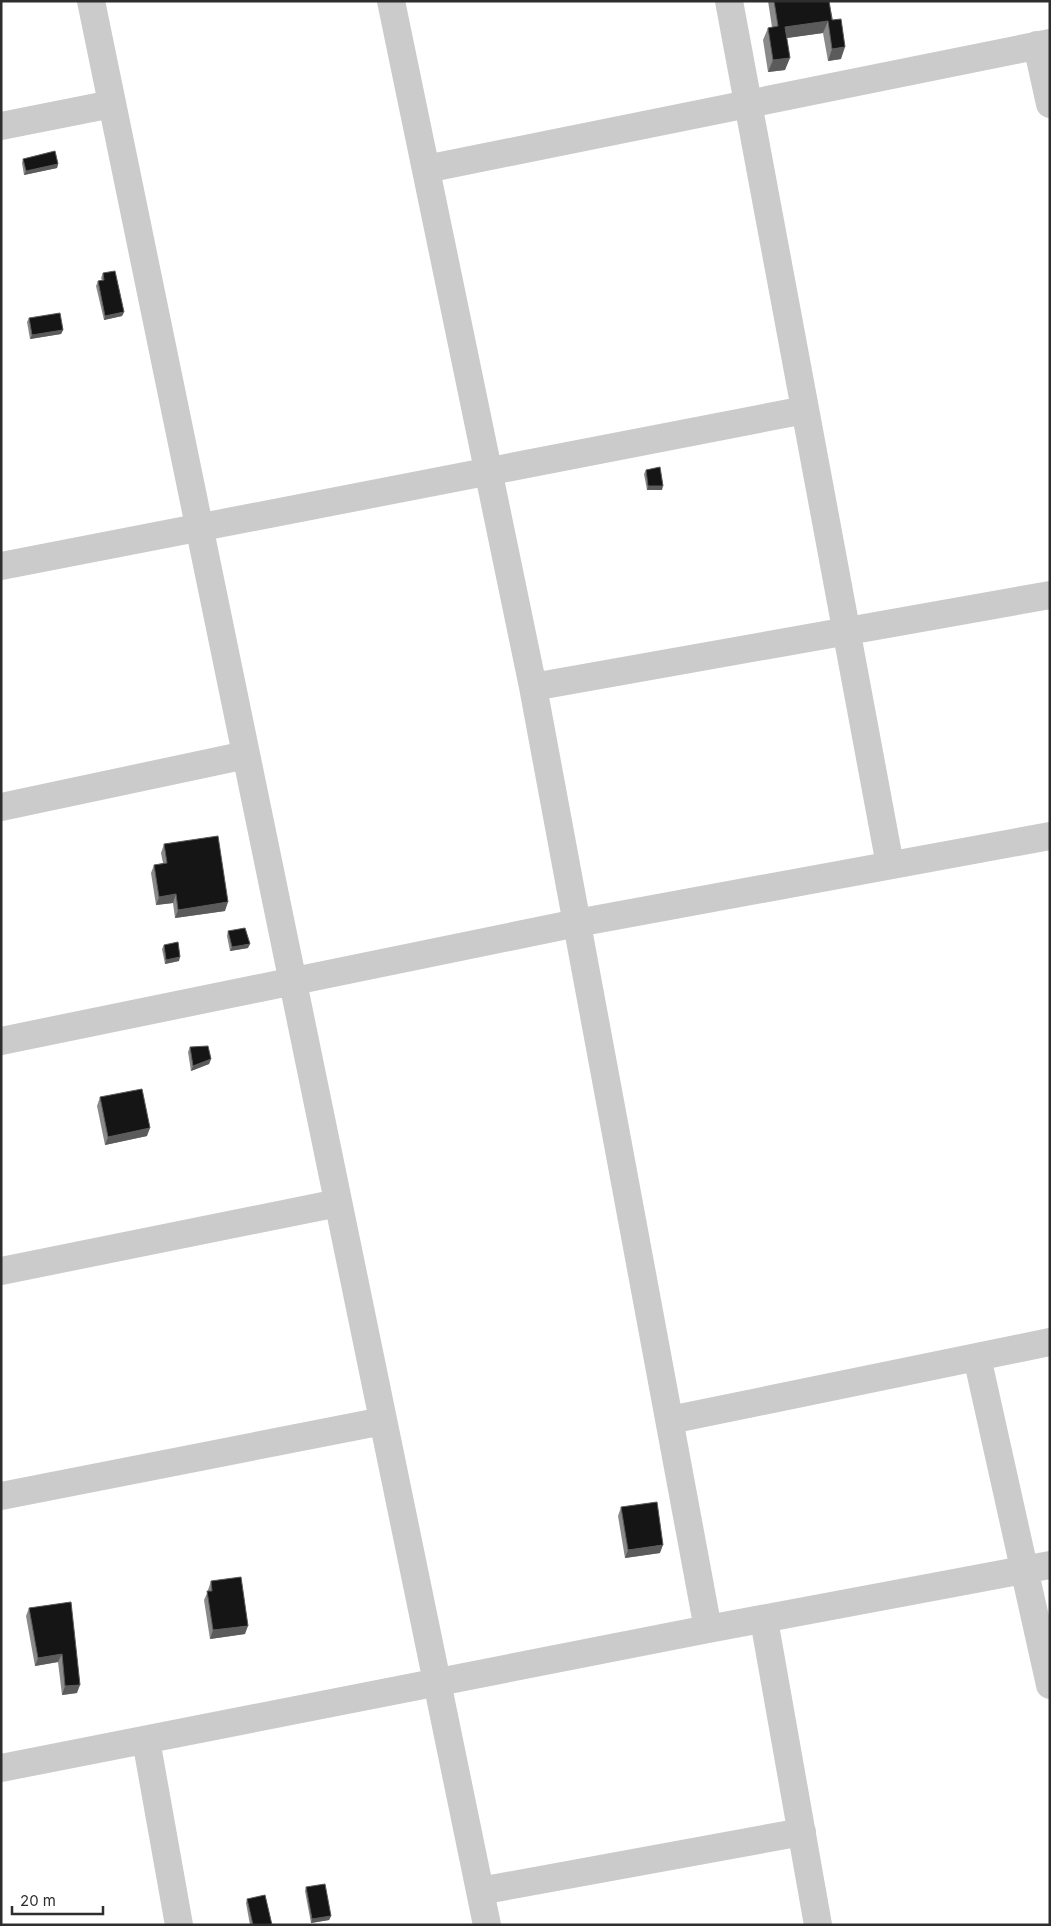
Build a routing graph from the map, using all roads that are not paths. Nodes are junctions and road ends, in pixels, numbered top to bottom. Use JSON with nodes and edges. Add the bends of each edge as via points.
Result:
{"nodes":[{"id":1,"x":91,"y":1,"type":"edge"},
{"id":2,"x":392,"y":1,"type":"edge"},
{"id":3,"x":730,"y":1,"type":"edge"},
{"id":4,"x":1044,"y":44,"type":"edge"},
{"id":5,"x":112,"y":104,"type":"junction"},
{"id":6,"x":749,"y":104,"type":"junction"},
{"id":7,"x":1050,"y":104,"type":"edge"},
{"id":8,"x":1,"y":126,"type":"edge"},
{"id":9,"x":426,"y":169,"type":"junction"},
{"id":10,"x":805,"y":410,"type":"junction"},
{"id":11,"x":487,"y":472,"type":"junction"},
{"id":12,"x":199,"y":528,"type":"junction"},
{"id":13,"x":1,"y":566,"type":"edge"},
{"id":14,"x":1050,"y":594,"type":"edge"},
{"id":15,"x":846,"y":631,"type":"junction"},
{"id":16,"x":533,"y":687,"type":"junction"},
{"id":17,"x":246,"y":755,"type":"junction"},
{"id":18,"x":1,"y":807,"type":"edge"},
{"id":19,"x":1050,"y":836,"type":"edge"},
{"id":20,"x":890,"y":865,"type":"junction"},
{"id":21,"x":577,"y":923,"type":"junction"},
{"id":22,"x":293,"y":981,"type":"junction"},
{"id":23,"x":1,"y":1041,"type":"edge"},
{"id":24,"x":338,"y":1203,"type":"junction"},
{"id":25,"x":1,"y":1271,"type":"edge"},
{"id":26,"x":1050,"y":1342,"type":"edge"},
{"id":27,"x":977,"y":1357,"type":"junction"},
{"id":28,"x":670,"y":1420,"type":"junction"},
{"id":29,"x":384,"y":1421,"type":"junction"},
{"id":30,"x":1,"y":1496,"type":"edge"},
{"id":31,"x":1037,"y":1567,"type":"edge"},
{"id":32,"x":764,"y":1620,"type":"junction"},
{"id":33,"x":708,"y":1629,"type":"junction"},
{"id":34,"x":438,"y":1684,"type":"junction"},
{"id":35,"x":1050,"y":1685,"type":"edge"},
{"id":36,"x":146,"y":1740,"type":"junction"},
{"id":37,"x":1,"y":1768,"type":"edge"},
{"id":38,"x":802,"y":1832,"type":"junction"},
{"id":39,"x":480,"y":1891,"type":"junction"},
{"id":40,"x":178,"y":1925,"type":"edge"},
{"id":41,"x":487,"y":1925,"type":"edge"},
{"id":42,"x":818,"y":1925,"type":"edge"}],
"edges":[{"from":1,"to":5,"type":"street"},
{"from":2,"to":9,"type":"street"},
{"from":3,"to":6,"type":"street"},
{"from":4,"to":6,"type":"street"},
{"from":4,"to":7,"type":"street"},
{"from":5,"to":8,"type":"street"},
{"from":5,"to":12,"type":"street"},
{"from":6,"to":9,"type":"street"},
{"from":6,"to":10,"type":"street"},
{"from":9,"to":11,"type":"street"},
{"from":10,"to":11,"type":"street"},
{"from":10,"to":15,"type":"street"},
{"from":11,"to":12,"type":"street"},
{"from":11,"to":16,"type":"street"},
{"from":12,"to":13,"type":"street"},
{"from":12,"to":17,"type":"street"},
{"from":14,"to":15,"type":"street"},
{"from":15,"to":16,"type":"street"},
{"from":15,"to":20,"type":"street"},
{"from":16,"to":21,"type":"street"},
{"from":17,"to":18,"type":"street"},
{"from":17,"to":22,"type":"street"},
{"from":19,"to":20,"type":"street"},
{"from":20,"to":21,"type":"street"},
{"from":21,"to":22,"type":"street"},
{"from":21,"to":28,"type":"street"},
{"from":22,"to":23,"type":"street"},
{"from":22,"to":24,"type":"street"},
{"from":24,"to":25,"type":"street"},
{"from":24,"to":29,"type":"street"},
{"from":26,"to":27,"type":"street"},
{"from":27,"to":28,"type":"street"},
{"from":27,"to":31,"type":"street"},
{"from":28,"to":33,"type":"street"},
{"from":29,"to":30,"type":"street"},
{"from":29,"to":34,"type":"street"},
{"from":31,"to":32,"type":"street"},
{"from":31,"to":35,"type":"street"},
{"from":32,"to":33,"type":"street"},
{"from":32,"to":38,"type":"street"},
{"from":33,"to":34,"type":"street"},
{"from":34,"to":36,"type":"street"},
{"from":34,"to":39,"type":"street"},
{"from":36,"to":37,"type":"street"},
{"from":36,"to":40,"type":"street"},
{"from":38,"to":39,"type":"street"},
{"from":38,"to":42,"type":"street"},
{"from":39,"to":41,"type":"street"}]}
